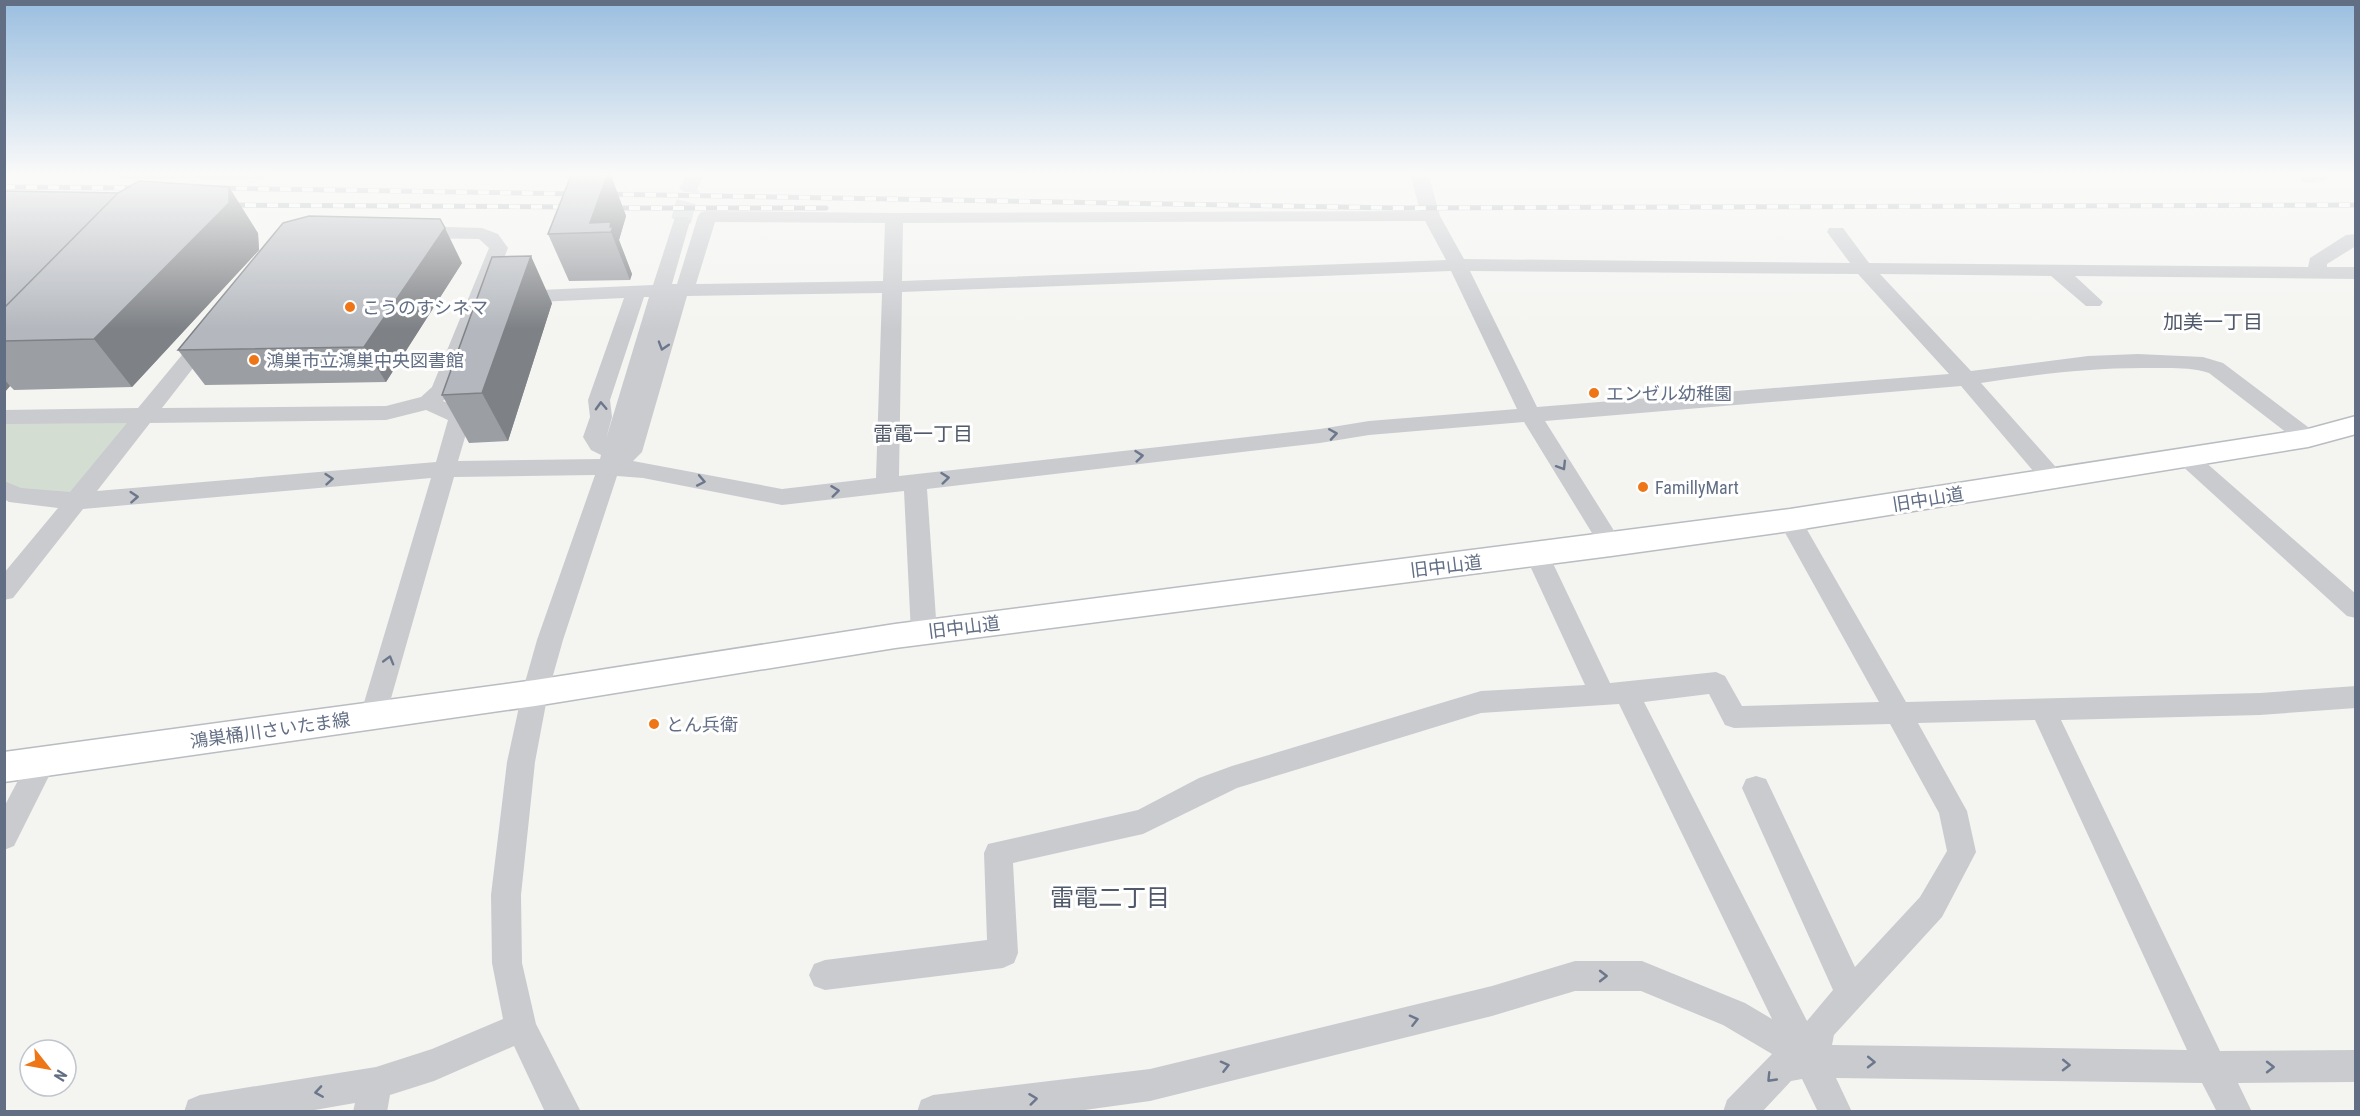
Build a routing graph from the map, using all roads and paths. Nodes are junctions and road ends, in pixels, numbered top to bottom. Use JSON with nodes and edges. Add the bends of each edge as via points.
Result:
{"nodes":[{"id":1,"x":680,"y":225,"type":"tunnel mouth"},
{"id":2,"x":703,"y":225,"type":"tunnel mouth"},
{"id":3,"x":894,"y":225,"type":"edge"},
{"id":4,"x":1436,"y":225,"type":"edge"},
{"id":5,"x":390,"y":232,"type":"edge"},
{"id":6,"x":1836,"y":232,"type":"dead end"},
{"id":7,"x":2353,"y":239,"type":"dead end"},
{"id":8,"x":1458,"y":265,"type":"junction"},
{"id":9,"x":1865,"y":270,"type":"junction"},
{"id":10,"x":2056,"y":270,"type":"junction"},
{"id":11,"x":2318,"y":273,"type":"junction"},
{"id":12,"x":2355,"y":273,"type":"edge"},
{"id":13,"x":893,"y":287,"type":"junction"},
{"id":14,"x":671,"y":291,"type":"junction"},
{"id":15,"x":636,"y":292,"type":"junction"},
{"id":16,"x":479,"y":298,"type":"junction"},
{"id":17,"x":2093,"y":302,"type":"dead end"},
{"id":18,"x":217,"y":324,"type":"edge"},
{"id":19,"x":1966,"y":379,"type":"junction"},
{"id":20,"x":428,"y":402,"type":"junction"},
{"id":21,"x":147,"y":414,"type":"junction"},
{"id":22,"x":1531,"y":416,"type":"junction"},
{"id":23,"x":4,"y":417,"type":"edge"},
{"id":24,"x":2355,"y":426,"type":"edge"},
{"id":25,"x":2308,"y":438,"type":"junction"},
{"id":26,"x":2187,"y":458,"type":"junction"},
{"id":27,"x":611,"y":459,"type":"junction"},
{"id":28,"x":444,"y":469,"type":"junction"},
{"id":29,"x":2054,"y":480,"type":"junction"},
{"id":30,"x":915,"y":481,"type":"junction"},
{"id":31,"x":887,"y":484,"type":"junction"},
{"id":32,"x":4,"y":489,"type":"edge"},
{"id":33,"x":76,"y":501,"type":"junction"},
{"id":34,"x":1790,"y":520,"type":"junction"},
{"id":35,"x":1611,"y":545,"type":"junction"},
{"id":36,"x":1537,"y":555,"type":"junction"},
{"id":37,"x":6,"y":587,"type":"edge"},
{"id":38,"x":2355,"y":609,"type":"edge"},
{"id":39,"x":924,"y":633,"type":"junction"},
{"id":40,"x":535,"y":693,"type":"junction"},
{"id":41,"x":1615,"y":693,"type":"junction"},
{"id":42,"x":2355,"y":697,"type":"edge"},
{"id":43,"x":2043,"y":709,"type":"junction"},
{"id":44,"x":1897,"y":713,"type":"junction"},
{"id":45,"x":373,"y":716,"type":"junction"},
{"id":46,"x":42,"y":762,"type":"junction"},
{"id":47,"x":4,"y":767,"type":"edge"},
{"id":48,"x":1756,"y":788,"type":"dead end"},
{"id":49,"x":4,"y":837,"type":"edge"},
{"id":50,"x":825,"y":975,"type":"dead end"},
{"id":51,"x":1851,"y":994,"type":"junction"},
{"id":52,"x":521,"y":1027,"type":"junction"},
{"id":53,"x":1813,"y":1061,"type":"junction"},
{"id":54,"x":2355,"y":1066,"type":"edge"},
{"id":55,"x":2211,"y":1067,"type":"junction"},
{"id":56,"x":373,"y":1097,"type":"edge"},
{"id":57,"x":200,"y":1112,"type":"edge"},
{"id":58,"x":565,"y":1112,"type":"edge"},
{"id":59,"x":933,"y":1112,"type":"edge"},
{"id":60,"x":1739,"y":1112,"type":"edge"},
{"id":61,"x":1836,"y":1112,"type":"edge"},
{"id":62,"x":2236,"y":1112,"type":"edge"}],
"edges":[{"from":1,"to":14,"type":"street"},
{"from":2,"to":14,"type":"street"},
{"from":3,"to":13,"type":"street"},
{"from":4,"to":8,"type":"street"},
{"from":5,"to":16,"type":"street","via":[[471,232],[492,238],[499,248]]},
{"from":6,"to":9,"type":"street"},
{"from":7,"to":11,"type":"street","via":[[2317,262]]},
{"from":8,"to":9,"type":"street"},
{"from":8,"to":13,"type":"street"},
{"from":8,"to":22,"type":"street"},
{"from":9,"to":10,"type":"street"},
{"from":9,"to":19,"type":"street"},
{"from":10,"to":11,"type":"street"},
{"from":10,"to":17,"type":"street"},
{"from":11,"to":12,"type":"street"},
{"from":13,"to":14,"type":"street"},
{"from":13,"to":31,"type":"street"},
{"from":14,"to":15,"type":"street"},
{"from":14,"to":27,"type":"street","via":[[631,452]]},
{"from":15,"to":16,"type":"street"},
{"from":27,"to":15,"type":"street","one_way":true,"via":[[594,437],[601,417],[599,400]]},
{"from":16,"to":20,"type":"street","via":[[441,391]]},
{"from":18,"to":21,"type":"street"},
{"from":19,"to":22,"type":"street"},
{"from":19,"to":25,"type":"street","via":[[2134,360],[2203,362]]},
{"from":19,"to":29,"type":"street"},
{"from":20,"to":21,"type":"street","via":[[386,413]]},
{"from":20,"to":28,"type":"street","via":[[460,417]]},
{"from":21,"to":23,"type":"street"},
{"from":21,"to":33,"type":"street"},
{"from":30,"to":22,"type":"street","one_way":true,"via":[[1369,428]]},
{"from":22,"to":35,"type":"street","one_way":true},
{"from":24,"to":25,"type":"main road","name":"旧中山道"},
{"from":25,"to":26,"type":"main road","name":"旧中山道"},
{"from":26,"to":29,"type":"main road","name":"旧中山道"},
{"from":26,"to":38,"type":"street"},
{"from":27,"to":28,"type":"street"},
{"from":27,"to":31,"type":"street","one_way":true,"via":[[643,470],[782,497]]},
{"from":27,"to":40,"type":"street"},
{"from":33,"to":28,"type":"street","one_way":true},
{"from":45,"to":28,"type":"street","one_way":true},
{"from":29,"to":34,"type":"main road","name":"旧中山道"},
{"from":30,"to":31,"type":"street"},
{"from":30,"to":39,"type":"street"},
{"from":32,"to":33,"type":"street","via":[[17,496]]},
{"from":33,"to":37,"type":"street"},
{"from":34,"to":35,"type":"main road","name":"旧中山道"},
{"from":34,"to":44,"type":"street"},
{"from":35,"to":36,"type":"main road","name":"旧中山道"},
{"from":36,"to":39,"type":"main road","name":"旧中山道"},
{"from":36,"to":41,"type":"street"},
{"from":39,"to":40,"type":"main road","name":"旧中山道"},
{"from":40,"to":45,"type":"main road","name":"鴻巣桶川さいたま線"},
{"from":40,"to":52,"type":"street","via":[[521,762],[506,895],[507,963]]},
{"from":41,"to":44,"type":"street","via":[[1716,683],[1734,717]]},
{"from":41,"to":50,"type":"street","via":[[1481,702],[1232,778],[1143,821],[998,853],[1003,953]]},
{"from":41,"to":53,"type":"street","via":[[1706,855]]},
{"from":42,"to":43,"type":"street","via":[[2260,704]]},
{"from":43,"to":44,"type":"street"},
{"from":43,"to":55,"type":"street"},
{"from":44,"to":51,"type":"street","via":[[1953,812],[1962,852],[1931,907]]},
{"from":45,"to":46,"type":"main road","name":"鴻巣桶川さいたま線"},
{"from":46,"to":47,"type":"main road","name":"鴻巣桶川さいたま線"},
{"from":46,"to":49,"type":"street"},
{"from":48,"to":51,"type":"street"},
{"from":51,"to":53,"type":"street","via":[[1820,1027]]},
{"from":52,"to":56,"type":"street"},
{"from":52,"to":58,"type":"street"},
{"from":53,"to":55,"type":"street","one_way":true},
{"from":59,"to":53,"type":"street","one_way":true,"via":[[1150,1085],[1575,976],[1642,976],[1734,1014]]},
{"from":53,"to":60,"type":"street","one_way":true,"via":[[1783,1066]]},
{"from":53,"to":61,"type":"street"},
{"from":55,"to":54,"type":"street","one_way":true},
{"from":55,"to":62,"type":"street"},
{"from":56,"to":57,"type":"street","one_way":true}]}
